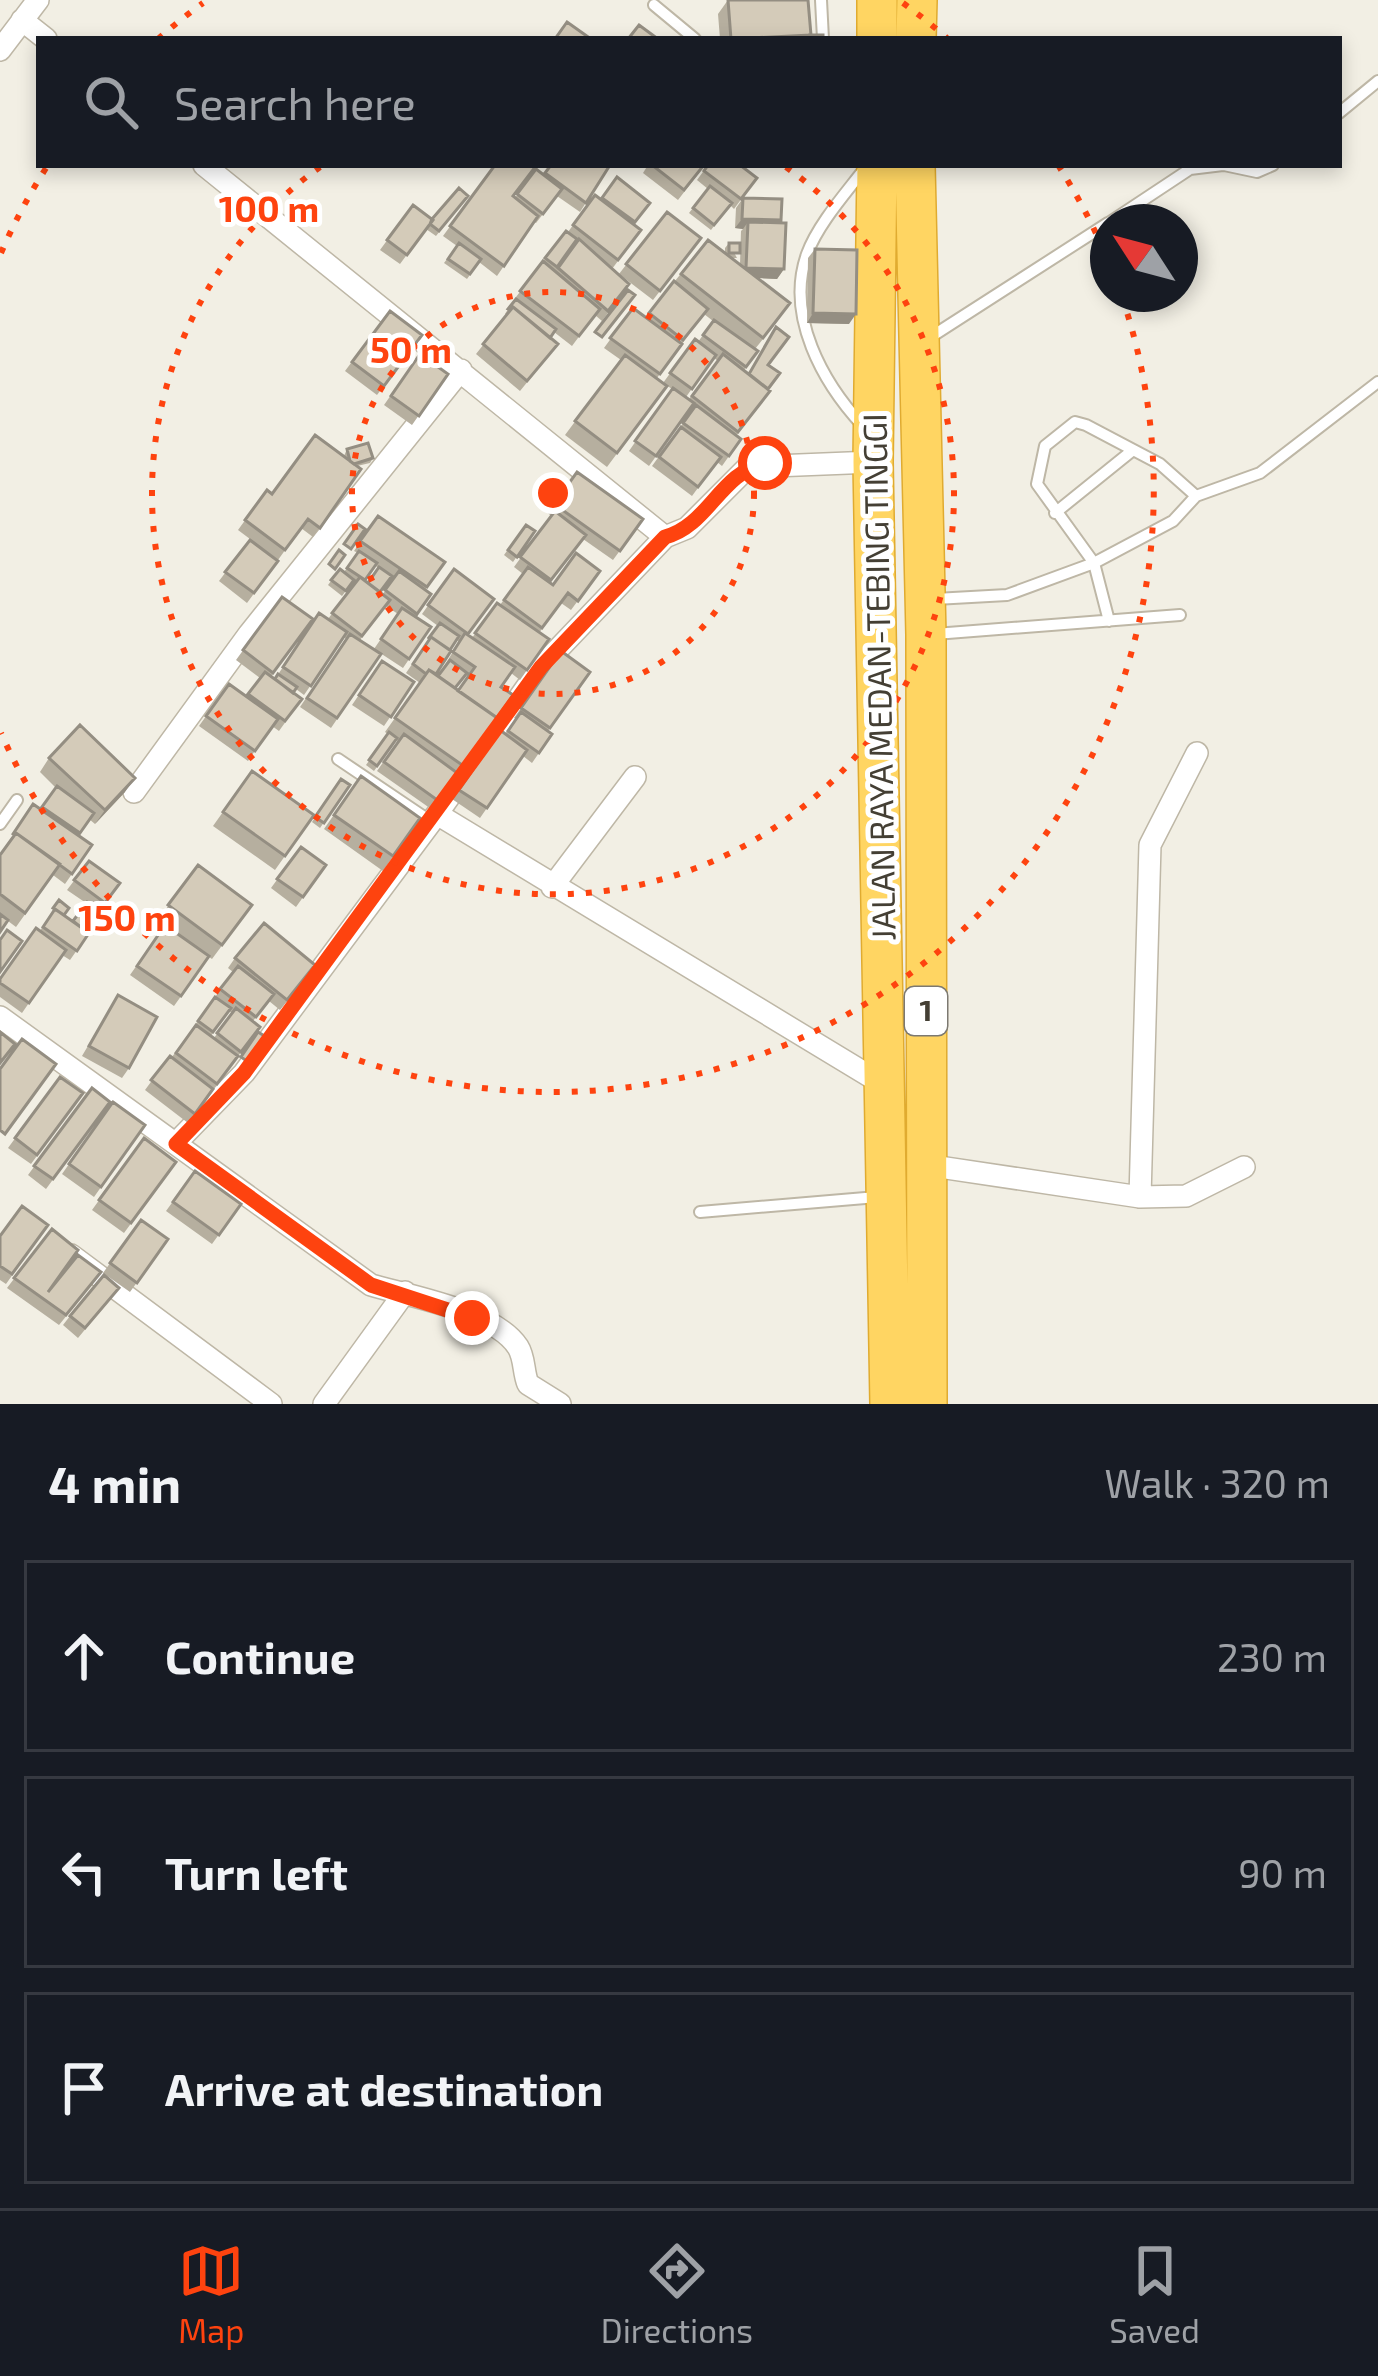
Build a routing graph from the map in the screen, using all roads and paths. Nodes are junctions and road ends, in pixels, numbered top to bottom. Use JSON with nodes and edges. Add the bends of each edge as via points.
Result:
{"nodes":[{"id":1,"x":38,"y":0,"type":"edge"},
{"id":2,"x":821,"y":0,"type":"edge"},
{"id":3,"x":877,"y":0,"type":"edge"},
{"id":4,"x":917,"y":0,"type":"edge"},
{"id":5,"x":654,"y":5,"type":"dead end"},
{"id":6,"x":8,"y":36,"type":"edge"},
{"id":7,"x":690,"y":36,"type":"edge"},
{"id":8,"x":823,"y":36,"type":"edge"},
{"id":9,"x":877,"y":36,"type":"edge"},
{"id":10,"x":916,"y":36,"type":"edge"},
{"id":11,"x":1378,"y":81,"type":"edge"},
{"id":12,"x":1342,"y":111,"type":"edge"},
{"id":13,"x":207,"y":168,"type":"edge"},
{"id":14,"x":870,"y":168,"type":"edge"},
{"id":15,"x":872,"y":168,"type":"edge"},
{"id":16,"x":915,"y":168,"type":"edge"},
{"id":17,"x":1198,"y":168,"type":"edge"},
{"id":18,"x":1138,"y":204,"type":"edge"},
{"id":19,"x":1090,"y":235,"type":"edge"},
{"id":20,"x":918,"y":344,"type":"junction"},
{"id":21,"x":461,"y":370,"type":"junction"},
{"id":22,"x":1378,"y":382,"type":"edge"},
{"id":23,"x":873,"y":450,"type":"junction"},
{"id":24,"x":1133,"y":450,"type":"junction"},
{"id":25,"x":1196,"y":496,"type":"junction"},
{"id":26,"x":1055,"y":513,"type":"junction"},
{"id":27,"x":665,"y":537,"type":"junction"},
{"id":28,"x":1094,"y":563,"type":"junction"},
{"id":29,"x":1180,"y":615,"type":"dead end"},
{"id":30,"x":926,"y":617,"type":"junction"},
{"id":31,"x":878,"y":621,"type":"junction"},
{"id":32,"x":1109,"y":621,"type":"junction"},
{"id":33,"x":1197,"y":753,"type":"dead end"},
{"id":34,"x":338,"y":759,"type":"dead end"},
{"id":35,"x":635,"y":777,"type":"dead end"},
{"id":36,"x":134,"y":792,"type":"edge"},
{"id":37,"x":17,"y":800,"type":"dead end"},
{"id":38,"x":434,"y":818,"type":"junction"},
{"id":39,"x":0,"y":824,"type":"edge"},
{"id":40,"x":552,"y":887,"type":"junction"},
{"id":41,"x":0,"y":1017,"type":"edge"},
{"id":42,"x":886,"y":1086,"type":"junction"},
{"id":43,"x":176,"y":1144,"type":"junction"},
{"id":44,"x":926,"y":1165,"type":"junction"},
{"id":45,"x":1244,"y":1166,"type":"dead end"},
{"id":46,"x":887,"y":1196,"type":"junction"},
{"id":47,"x":1140,"y":1197,"type":"junction"},
{"id":48,"x":700,"y":1212,"type":"dead end"},
{"id":49,"x":71,"y":1255,"type":"edge"},
{"id":50,"x":405,"y":1292,"type":"junction"},
{"id":51,"x":271,"y":1404,"type":"edge"},
{"id":52,"x":324,"y":1404,"type":"edge"},
{"id":53,"x":560,"y":1404,"type":"edge"},
{"id":54,"x":890,"y":1404,"type":"edge"},
{"id":55,"x":927,"y":1404,"type":"edge"}],
"edges":[{"from":1,"to":6,"type":"street"},
{"from":2,"to":8,"type":"lane"},
{"from":3,"to":9,"type":"highway"},
{"from":4,"to":10,"type":"highway"},
{"from":5,"to":7,"type":"lane"},
{"from":11,"to":12,"type":"lane"},
{"from":13,"to":21,"type":"street"},
{"from":14,"to":23,"type":"lane","via":[[807,256],[805,330],[824,376]]},
{"from":15,"to":23,"type":"highway","name":"JALAN RAYA MEDAN-TEBING TINGGI","number":"1"},
{"from":16,"to":20,"type":"highway","name":"JALAN RAYA MEDAN-TEBING TINGGI","number":"1"},
{"from":17,"to":18,"type":"lane"},
{"from":19,"to":20,"type":"lane"},
{"from":20,"to":30,"type":"highway","name":"JALAN RAYA MEDAN-TEBING TINGGI","number":"1"},
{"from":21,"to":27,"type":"street"},
{"from":21,"to":36,"type":"street"},
{"from":22,"to":25,"type":"lane","via":[[1260,473]]},
{"from":23,"to":27,"type":"street","via":[[748,467],[688,528]]},
{"from":23,"to":31,"type":"highway","name":"JALAN RAYA MEDAN-TEBING TINGGI","number":"1"},
{"from":24,"to":25,"type":"lane"},
{"from":24,"to":26,"type":"lane"},
{"from":24,"to":26,"type":"lane","via":[[1075,422],[1045,446],[1037,484]]},
{"from":25,"to":28,"type":"lane","via":[[1173,521]]},
{"from":26,"to":28,"type":"lane"},
{"from":27,"to":38,"type":"street","via":[[541,667]]},
{"from":28,"to":30,"type":"lane"},
{"from":28,"to":32,"type":"lane"},
{"from":29,"to":32,"type":"lane"},
{"from":30,"to":31,"type":"highway"},
{"from":30,"to":32,"type":"lane"},
{"from":30,"to":44,"type":"highway","name":"JALAN RAYA MEDAN-TEBING TINGGI","number":"1"},
{"from":31,"to":42,"type":"highway","name":"JALAN RAYA MEDAN-TEBING TINGGI","number":"1"},
{"from":33,"to":47,"type":"street","via":[[1150,845]]},
{"from":34,"to":38,"type":"lane"},
{"from":35,"to":40,"type":"street"},
{"from":37,"to":39,"type":"lane"},
{"from":38,"to":40,"type":"street"},
{"from":38,"to":43,"type":"street","via":[[244,1073]]},
{"from":40,"to":42,"type":"street"},
{"from":41,"to":43,"type":"street"},
{"from":42,"to":46,"type":"highway","name":"JALAN RAYA MEDAN-TEBING TINGGI","number":"1"},
{"from":43,"to":50,"type":"street","via":[[341,1266],[371,1285]]},
{"from":44,"to":47,"type":"street"},
{"from":44,"to":55,"type":"highway","name":"JALAN RAYA MEDAN-TEBING TINGGI","number":"1"},
{"from":45,"to":47,"type":"street","via":[[1186,1196]]},
{"from":46,"to":48,"type":"lane"},
{"from":46,"to":54,"type":"highway","name":"JALAN RAYA MEDAN-TEBING TINGGI","number":"1"},
{"from":49,"to":51,"type":"street"},
{"from":50,"to":52,"type":"street"},
{"from":50,"to":53,"type":"street","via":[[508,1337],[528,1384]]}]}
